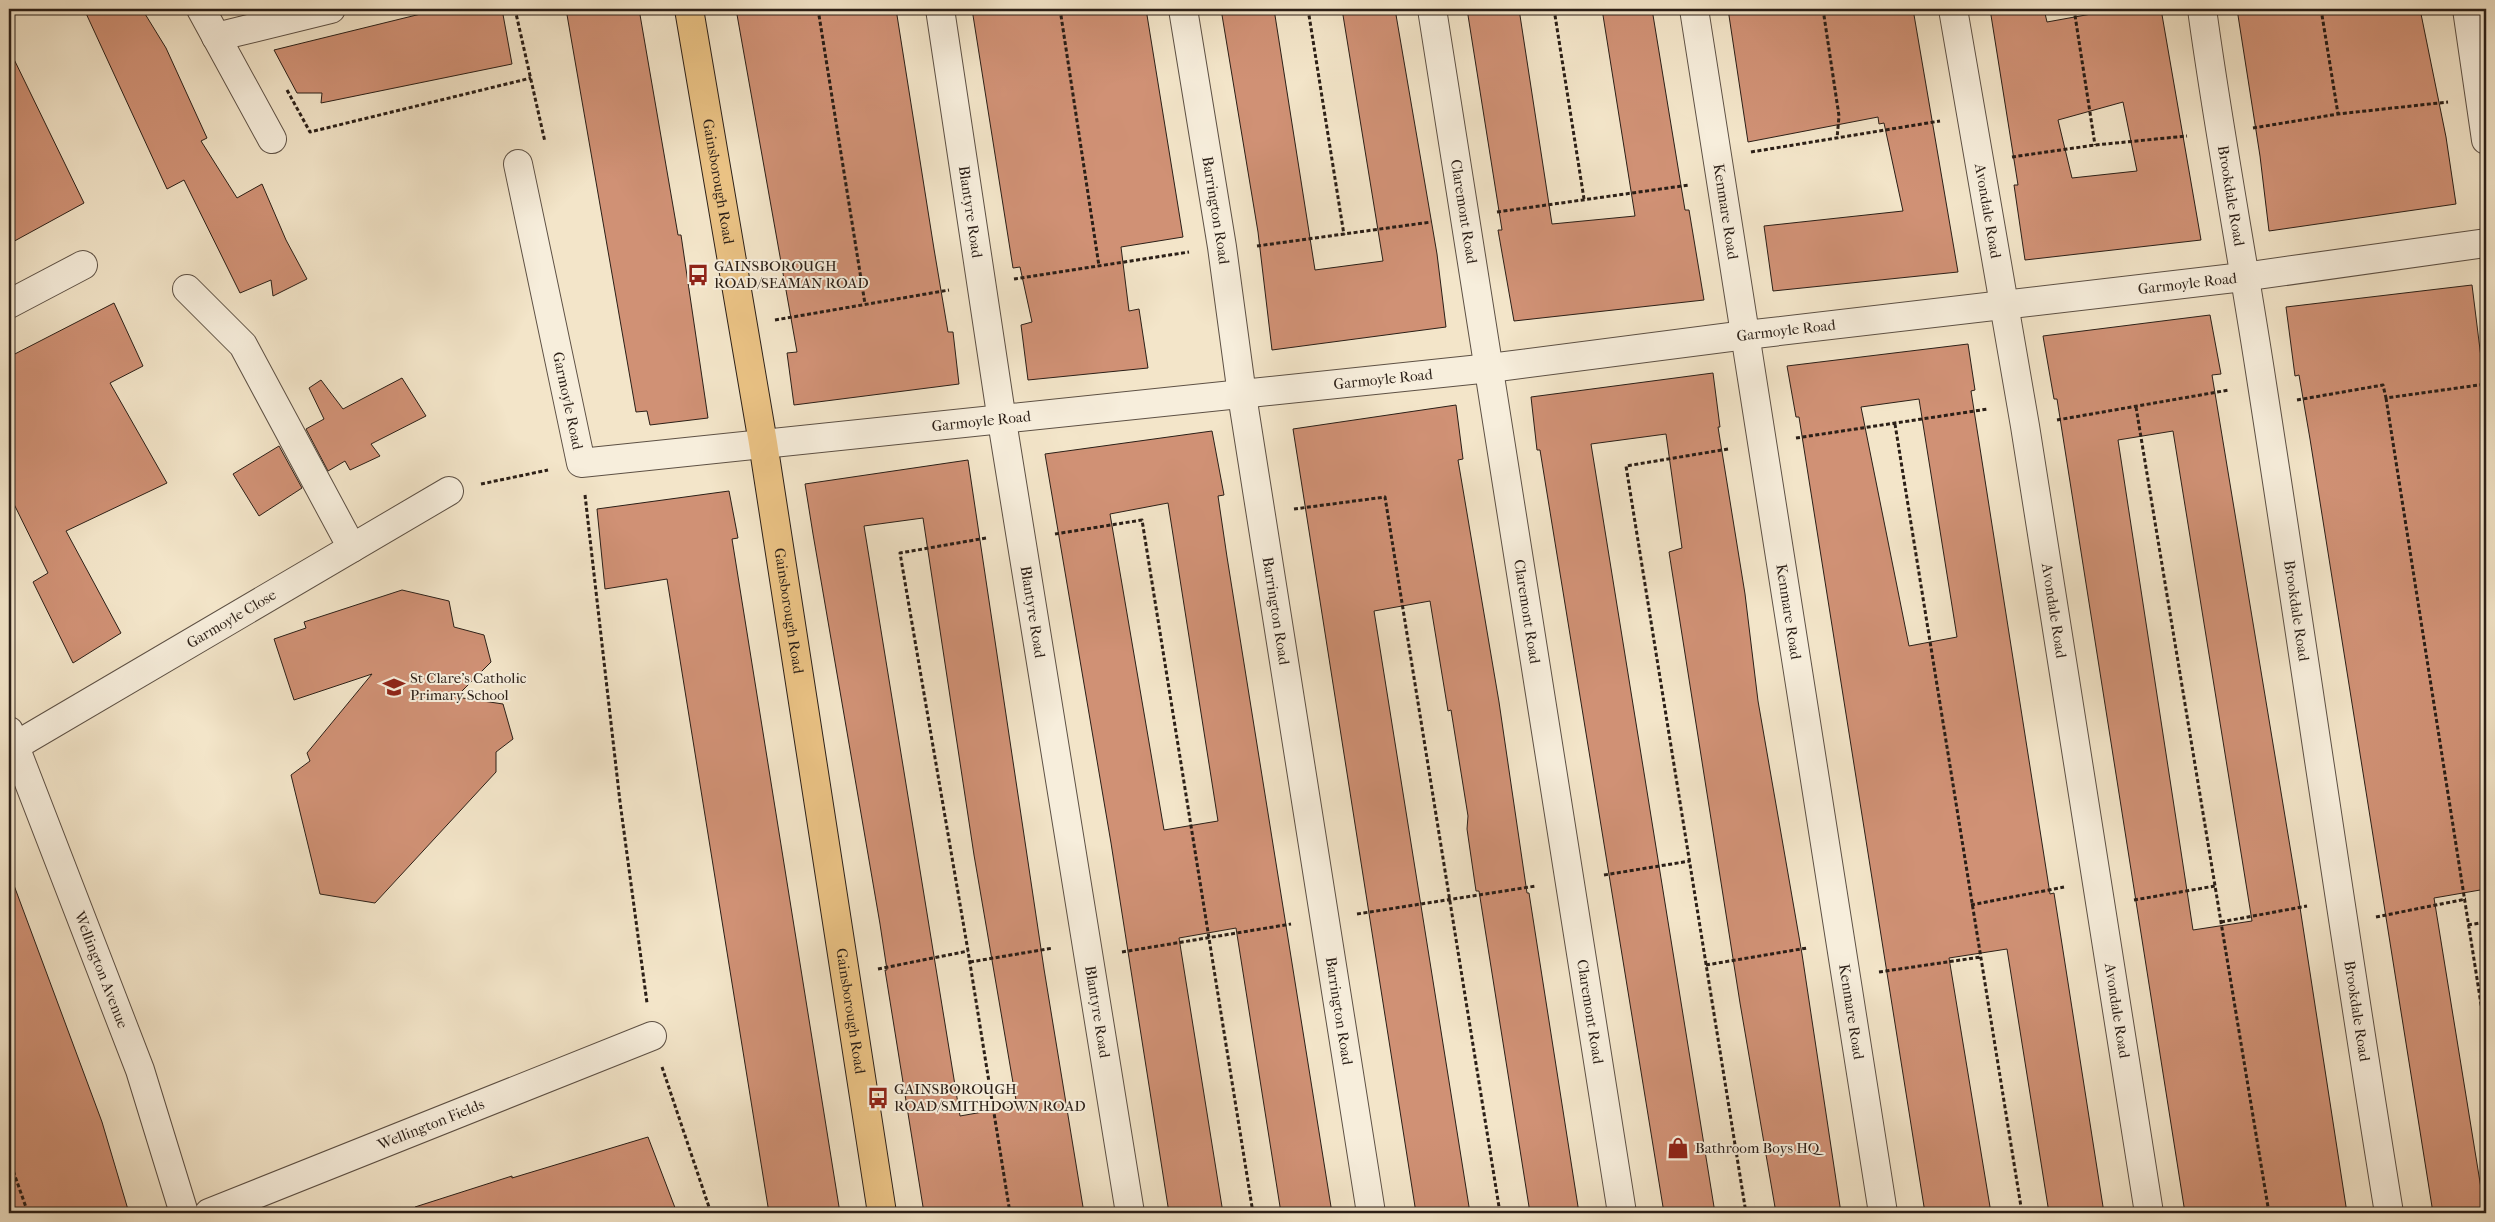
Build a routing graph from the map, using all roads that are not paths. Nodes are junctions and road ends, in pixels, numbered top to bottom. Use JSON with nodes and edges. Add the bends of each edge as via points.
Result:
{"nodes":[{"id":1,"x":201,"y":9,"type":"edge"},
{"id":2,"x":331,"y":9,"type":"edge"},
{"id":3,"x":689,"y":9,"type":"edge"},
{"id":4,"x":940,"y":9,"type":"edge"},
{"id":5,"x":1183,"y":9,"type":"edge"},
{"id":6,"x":1432,"y":9,"type":"edge"},
{"id":7,"x":1694,"y":9,"type":"edge"},
{"id":8,"x":1953,"y":9,"type":"edge"},
{"id":9,"x":2202,"y":9,"type":"edge"},
{"id":10,"x":2467,"y":9,"type":"edge"},
{"id":11,"x":216,"y":37,"type":"junction"},
{"id":12,"x":272,"y":139,"type":"dead end"},
{"id":13,"x":2486,"y":140,"type":"edge"},
{"id":14,"x":518,"y":164,"type":"road end"},
{"id":15,"x":2486,"y":243,"type":"edge"},
{"id":16,"x":83,"y":265,"type":"dead end"},
{"id":17,"x":2243,"y":277,"type":"junction"},
{"id":18,"x":187,"y":289,"type":"dead end"},
{"id":19,"x":9,"y":304,"type":"edge"},
{"id":20,"x":2005,"y":304,"type":"junction"},
{"id":21,"x":1746,"y":335,"type":"junction"},
{"id":22,"x":1490,"y":368,"type":"junction"},
{"id":23,"x":1242,"y":395,"type":"junction"},
{"id":24,"x":1002,"y":421,"type":"junction"},
{"id":25,"x":763,"y":443,"type":"junction"},
{"id":26,"x":448,"y":491,"type":"road end"},
{"id":27,"x":352,"y":548,"type":"junction"},
{"id":28,"x":12,"y":739,"type":"edge"},
{"id":29,"x":652,"y":1036,"type":"road end"},
{"id":30,"x":184,"y":1213,"type":"edge"},
{"id":31,"x":209,"y":1213,"type":"edge"},
{"id":32,"x":882,"y":1213,"type":"edge"},
{"id":33,"x":1130,"y":1213,"type":"edge"},
{"id":34,"x":1371,"y":1213,"type":"edge"},
{"id":35,"x":1622,"y":1213,"type":"edge"},
{"id":36,"x":1883,"y":1213,"type":"edge"},
{"id":37,"x":2150,"y":1213,"type":"edge"},
{"id":38,"x":2389,"y":1213,"type":"edge"}],
"edges":[{"from":1,"to":11,"type":"street"},
{"from":2,"to":11,"type":"street"},
{"from":3,"to":25,"type":"main road","name":"Gainsborough Road"},
{"from":4,"to":24,"type":"street","name":"Blantyre Road"},
{"from":5,"to":23,"type":"street","name":"Barrington Road","via":[[1222,247]]},
{"from":6,"to":22,"type":"street","name":"Claremont Road"},
{"from":7,"to":21,"type":"street","name":"Kenmare Road"},
{"from":8,"to":20,"type":"street","name":"Avondale Road"},
{"from":9,"to":17,"type":"street","name":"Brookdale Road"},
{"from":10,"to":13,"type":"street"},
{"from":11,"to":12,"type":"street"},
{"from":14,"to":25,"type":"street","name":"Garmoyle Road","via":[[581,463]]},
{"from":15,"to":17,"type":"street","name":"Garmoyle Road"},
{"from":16,"to":19,"type":"street"},
{"from":17,"to":20,"type":"street","name":"Garmoyle Road"},
{"from":17,"to":38,"type":"street","name":"Brookdale Road","via":[[2264,395],[2340,912]]},
{"from":18,"to":27,"type":"street","via":[[243,345]]},
{"from":20,"to":21,"type":"street","name":"Garmoyle Road"},
{"from":20,"to":37,"type":"street","name":"Avondale Road"},
{"from":21,"to":22,"type":"street","name":"Garmoyle Road"},
{"from":21,"to":36,"type":"street","name":"Kenmare Road"},
{"from":22,"to":23,"type":"street","name":"Garmoyle Road"},
{"from":22,"to":35,"type":"street","name":"Claremont Road"},
{"from":23,"to":24,"type":"street","name":"Garmoyle Road"},
{"from":23,"to":34,"type":"street","name":"Barrington Road"},
{"from":24,"to":25,"type":"street","name":"Garmoyle Road"},
{"from":24,"to":33,"type":"street","name":"Blantyre Road"},
{"from":25,"to":32,"type":"main road","name":"Gainsborough Road"},
{"from":26,"to":27,"type":"street","name":"Garmoyle Close"},
{"from":27,"to":28,"type":"street","name":"Garmoyle Close"},
{"from":28,"to":30,"type":"street","name":"Wellington Avenue","via":[[140,1070]]},
{"from":29,"to":31,"type":"street","name":"Wellington Fields"}]}
